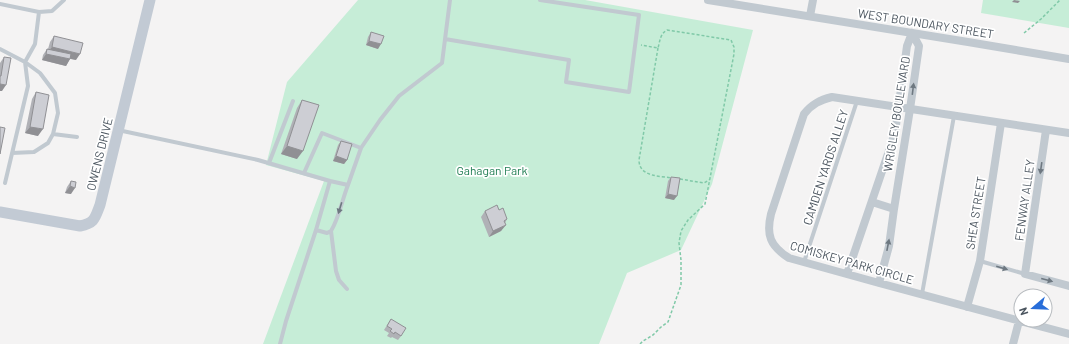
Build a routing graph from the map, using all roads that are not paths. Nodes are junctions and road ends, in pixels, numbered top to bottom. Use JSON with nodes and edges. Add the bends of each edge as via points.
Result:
{"nodes":[{"id":1,"x":64,"y":0,"type":"edge"},
{"id":2,"x":150,"y":0,"type":"edge"},
{"id":3,"x":450,"y":0,"type":"edge"},
{"id":4,"x":540,"y":0,"type":"edge"},
{"id":5,"x":708,"y":0,"type":"edge"},
{"id":6,"x":813,"y":0,"type":"edge"},
{"id":7,"x":0,"y":4,"type":"edge"},
{"id":8,"x":39,"y":12,"type":"junction"},
{"id":9,"x":810,"y":16,"type":"junction"},
{"id":10,"x":912,"y":32,"type":"junction"},
{"id":11,"x":445,"y":38,"type":"junction"},
{"id":12,"x":0,"y":49,"type":"edge"},
{"id":13,"x":1069,"y":60,"type":"edge"},
{"id":14,"x":25,"y":62,"type":"junction"},
{"id":15,"x":293,"y":101,"type":"dead end"},
{"id":16,"x":857,"y":101,"type":"junction"},
{"id":17,"x":898,"y":108,"type":"junction"},
{"id":18,"x":910,"y":110,"type":"junction"},
{"id":19,"x":954,"y":116,"type":"junction"},
{"id":20,"x":1002,"y":123,"type":"junction"},
{"id":21,"x":118,"y":130,"type":"junction"},
{"id":22,"x":1046,"y":130,"type":"junction"},
{"id":23,"x":53,"y":134,"type":"junction"},
{"id":24,"x":1069,"y":134,"type":"edge"},
{"id":25,"x":77,"y":137,"type":"dead end"},
{"id":26,"x":362,"y":148,"type":"junction"},
{"id":27,"x":12,"y":153,"type":"junction"},
{"id":28,"x":269,"y":163,"type":"junction"},
{"id":29,"x":304,"y":173,"type":"junction"},
{"id":30,"x":330,"y":181,"type":"junction"},
{"id":31,"x":5,"y":183,"type":"dead end"},
{"id":32,"x":348,"y":185,"type":"junction"},
{"id":33,"x":872,"y":202,"type":"junction"},
{"id":34,"x":894,"y":209,"type":"junction"},
{"id":35,"x":0,"y":212,"type":"edge"},
{"id":36,"x":316,"y":230,"type":"junction"},
{"id":37,"x":332,"y":231,"type":"junction"},
{"id":38,"x":980,"y":261,"type":"junction"},
{"id":39,"x":804,"y":262,"type":"junction"},
{"id":40,"x":848,"y":274,"type":"junction"},
{"id":41,"x":1025,"y":274,"type":"junction"},
{"id":42,"x":879,"y":283,"type":"junction"},
{"id":43,"x":1069,"y":286,"type":"edge"},
{"id":44,"x":347,"y":289,"type":"dead end"},
{"id":45,"x":922,"y":295,"type":"junction"},
{"id":46,"x":968,"y":307,"type":"junction"},
{"id":47,"x":1013,"y":319,"type":"edge"},
{"id":48,"x":1017,"y":328,"type":"edge"},
{"id":49,"x":1046,"y":328,"type":"edge"},
{"id":50,"x":1069,"y":334,"type":"edge"},
{"id":51,"x":280,"y":344,"type":"edge"},
{"id":52,"x":1013,"y":344,"type":"edge"}],
"edges":[{"from":1,"to":8,"type":"lane","via":[[52,11]]},
{"from":2,"to":21,"type":"street","name":"OWENS DRIVE"},
{"from":3,"to":11,"type":"lane"},
{"from":4,"to":11,"type":"lane","via":[[639,15],[629,92],[566,82],[569,60]]},
{"from":5,"to":9,"type":"street","name":"WEST BOUNDARY STREET"},
{"from":6,"to":9,"type":"street"},
{"from":7,"to":8,"type":"lane"},
{"from":8,"to":14,"type":"lane","via":[[35,44]]},
{"from":9,"to":10,"type":"street","name":"WEST BOUNDARY STREET"},
{"from":10,"to":13,"type":"street","name":"WEST BOUNDARY STREET"},
{"from":10,"to":17,"type":"street","name":"WRIGLEY BOULEVARD","via":[[907,46]]},
{"from":18,"to":10,"type":"street","name":"WRIGLEY BOULEVARD","one_way":true,"via":[[919,46]]},
{"from":11,"to":26,"type":"lane","via":[[442,63],[399,96]]},
{"from":12,"to":14,"type":"lane"},
{"from":14,"to":23,"type":"lane","via":[[40,73],[55,93],[58,113]]},
{"from":14,"to":27,"type":"lane","via":[[28,86]]},
{"from":15,"to":28,"type":"lane"},
{"from":16,"to":17,"type":"street","name":"COMISKEY PARK CIRCLE"},
{"from":16,"to":39,"type":"lane","name":"CAMDEN YARDS ALLEY"},
{"from":16,"to":39,"type":"street","name":"COMISKEY PARK CIRCLE","via":[[832,98],[815,103],[804,114],[773,206],[768,223],[771,242],[789,258]]},
{"from":17,"to":18,"type":"street","name":"COMISKEY PARK CIRCLE"},
{"from":17,"to":33,"type":"street","name":"WRIGLEY BOULEVARD","via":[[892,142]]},
{"from":18,"to":19,"type":"street","name":"COMISKEY PARK CIRCLE"},
{"from":18,"to":34,"type":"street","name":"WRIGLEY BOULEVARD"},
{"from":19,"to":20,"type":"street","name":"COMISKEY PARK CIRCLE"},
{"from":19,"to":45,"type":"lane"},
{"from":20,"to":22,"type":"street","name":"COMISKEY PARK CIRCLE"},
{"from":20,"to":38,"type":"street","name":"SHEA STREET"},
{"from":21,"to":28,"type":"lane"},
{"from":21,"to":35,"type":"street","name":"OWENS DRIVE","via":[[100,205],[96,217],[90,224],[80,226]]},
{"from":22,"to":24,"type":"street","name":"COMISKEY PARK CIRCLE"},
{"from":22,"to":41,"type":"street","name":"FENWAY ALLEY","one_way":true},
{"from":23,"to":25,"type":"lane"},
{"from":23,"to":27,"type":"lane","via":[[48,142],[34,152]]},
{"from":26,"to":29,"type":"lane","via":[[322,134]]},
{"from":26,"to":32,"type":"lane"},
{"from":27,"to":31,"type":"lane"},
{"from":28,"to":29,"type":"lane"},
{"from":29,"to":30,"type":"lane"},
{"from":30,"to":32,"type":"lane"},
{"from":30,"to":36,"type":"lane"},
{"from":32,"to":37,"type":"lane","one_way":true},
{"from":33,"to":34,"type":"street"},
{"from":33,"to":40,"type":"street","name":"WRIGLEY BOULEVARD"},
{"from":42,"to":34,"type":"street","name":"WRIGLEY BOULEVARD","one_way":true},
{"from":36,"to":37,"type":"lane","via":[[327,233]]},
{"from":36,"to":51,"type":"lane"},
{"from":37,"to":44,"type":"lane","via":[[336,271],[339,280]]},
{"from":38,"to":41,"type":"lane","one_way":true},
{"from":38,"to":46,"type":"street","name":"SHEA STREET"},
{"from":39,"to":40,"type":"street","name":"COMISKEY PARK CIRCLE"},
{"from":40,"to":42,"type":"street","name":"COMISKEY PARK CIRCLE"},
{"from":41,"to":43,"type":"street","one_way":true},
{"from":42,"to":45,"type":"street","name":"COMISKEY PARK CIRCLE"},
{"from":45,"to":46,"type":"street","name":"COMISKEY PARK CIRCLE"},
{"from":46,"to":47,"type":"street","name":"COMISKEY PARK CIRCLE"},
{"from":48,"to":52,"type":"street"},
{"from":49,"to":50,"type":"street","name":"COMISKEY PARK CIRCLE"}]}
